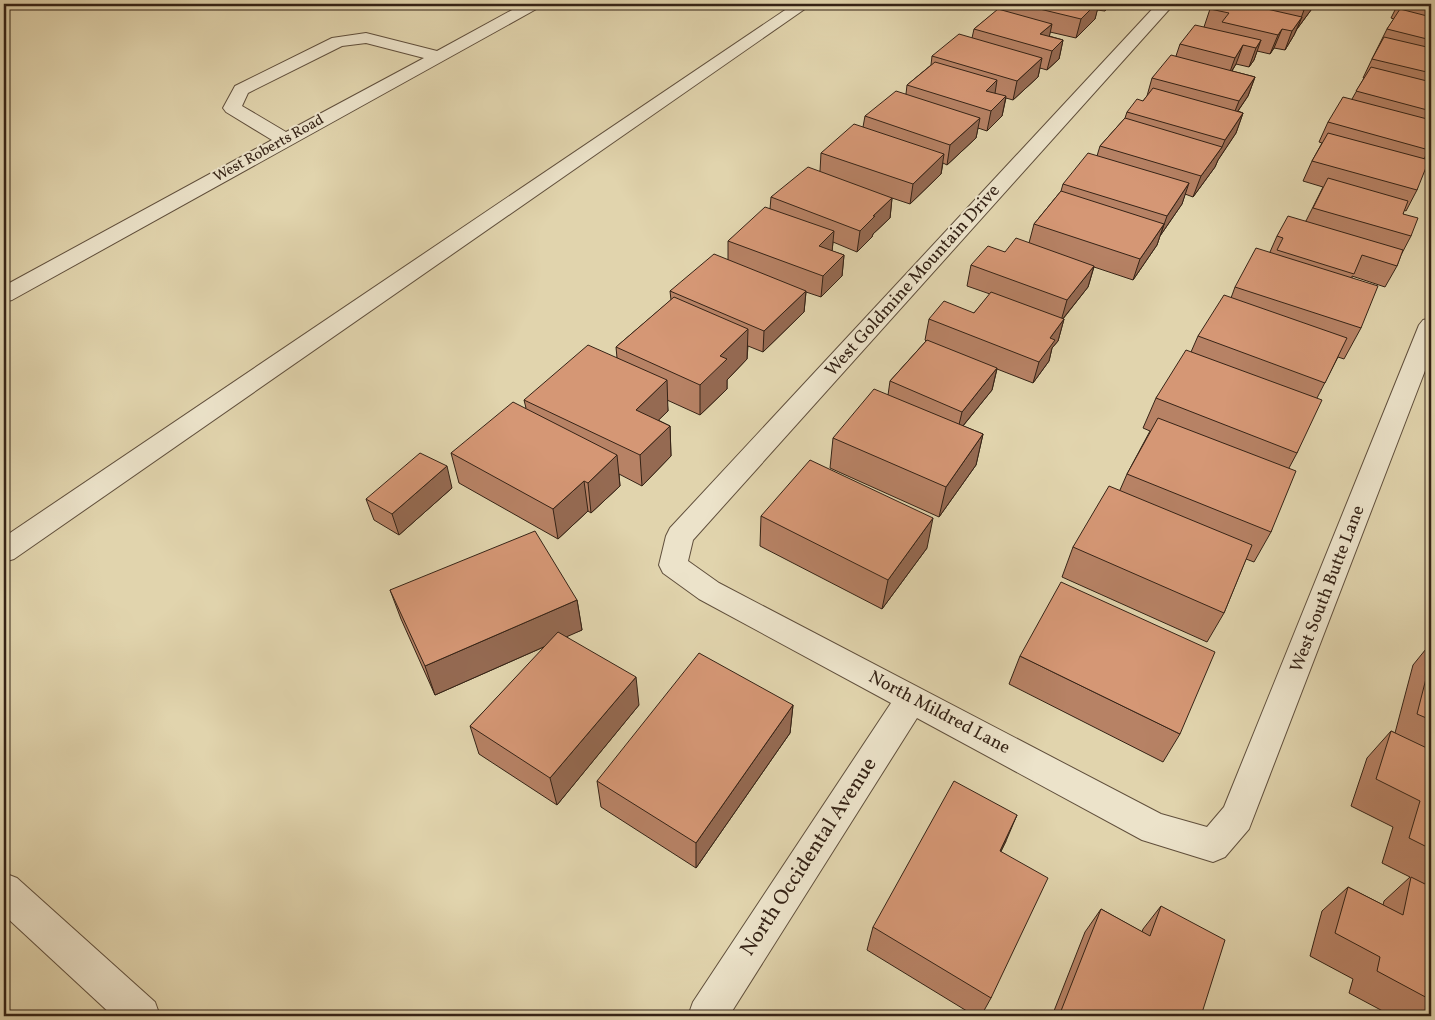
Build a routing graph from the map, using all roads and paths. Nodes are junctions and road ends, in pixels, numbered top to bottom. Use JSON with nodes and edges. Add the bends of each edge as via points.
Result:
{"nodes":[{"id":1,"x":534,"y":4,"type":"edge"},
{"id":2,"x":804,"y":4,"type":"edge"},
{"id":3,"x":1166,"y":4,"type":"edge"},
{"id":4,"x":438,"y":56,"type":"junction"},
{"id":5,"x":286,"y":140,"type":"junction"},
{"id":6,"x":4,"y":295,"type":"edge"},
{"id":7,"x":1431,"y":325,"type":"edge"},
{"id":8,"x":4,"y":551,"type":"edge"},
{"id":9,"x":673,"y":565,"type":"joint"},
{"id":10,"x":912,"y":698,"type":"junction"},
{"id":11,"x":1213,"y":845,"type":"joint"},
{"id":12,"x":4,"y":891,"type":"edge"},
{"id":13,"x":141,"y":1016,"type":"edge"},
{"id":14,"x":707,"y":1016,"type":"edge"}],
"edges":[{"from":1,"to":4,"type":"street","name":"West Roberts Road"},
{"from":2,"to":8,"type":"street"},
{"from":3,"to":9,"type":"street","name":"West Goldmine Mountain Drive","via":[[680,536]]},
{"from":4,"to":5,"type":"street","name":"West Roberts Road"},
{"from":4,"to":5,"type":"street","via":[[366,38],[338,42],[241,90],[232,108]]},
{"from":5,"to":6,"type":"street","name":"West Roberts Road"},
{"from":7,"to":11,"type":"street","name":"West South Butte Lane","via":[[1237,818]]},
{"from":9,"to":10,"type":"street","name":"North Mildred Lane","via":[[708,591]]},
{"from":10,"to":11,"type":"street","name":"North Mildred Lane","via":[[1154,828]]},
{"from":10,"to":14,"type":"street","name":"North Occidental Avenue"},
{"from":12,"to":13,"type":"street"}]}
